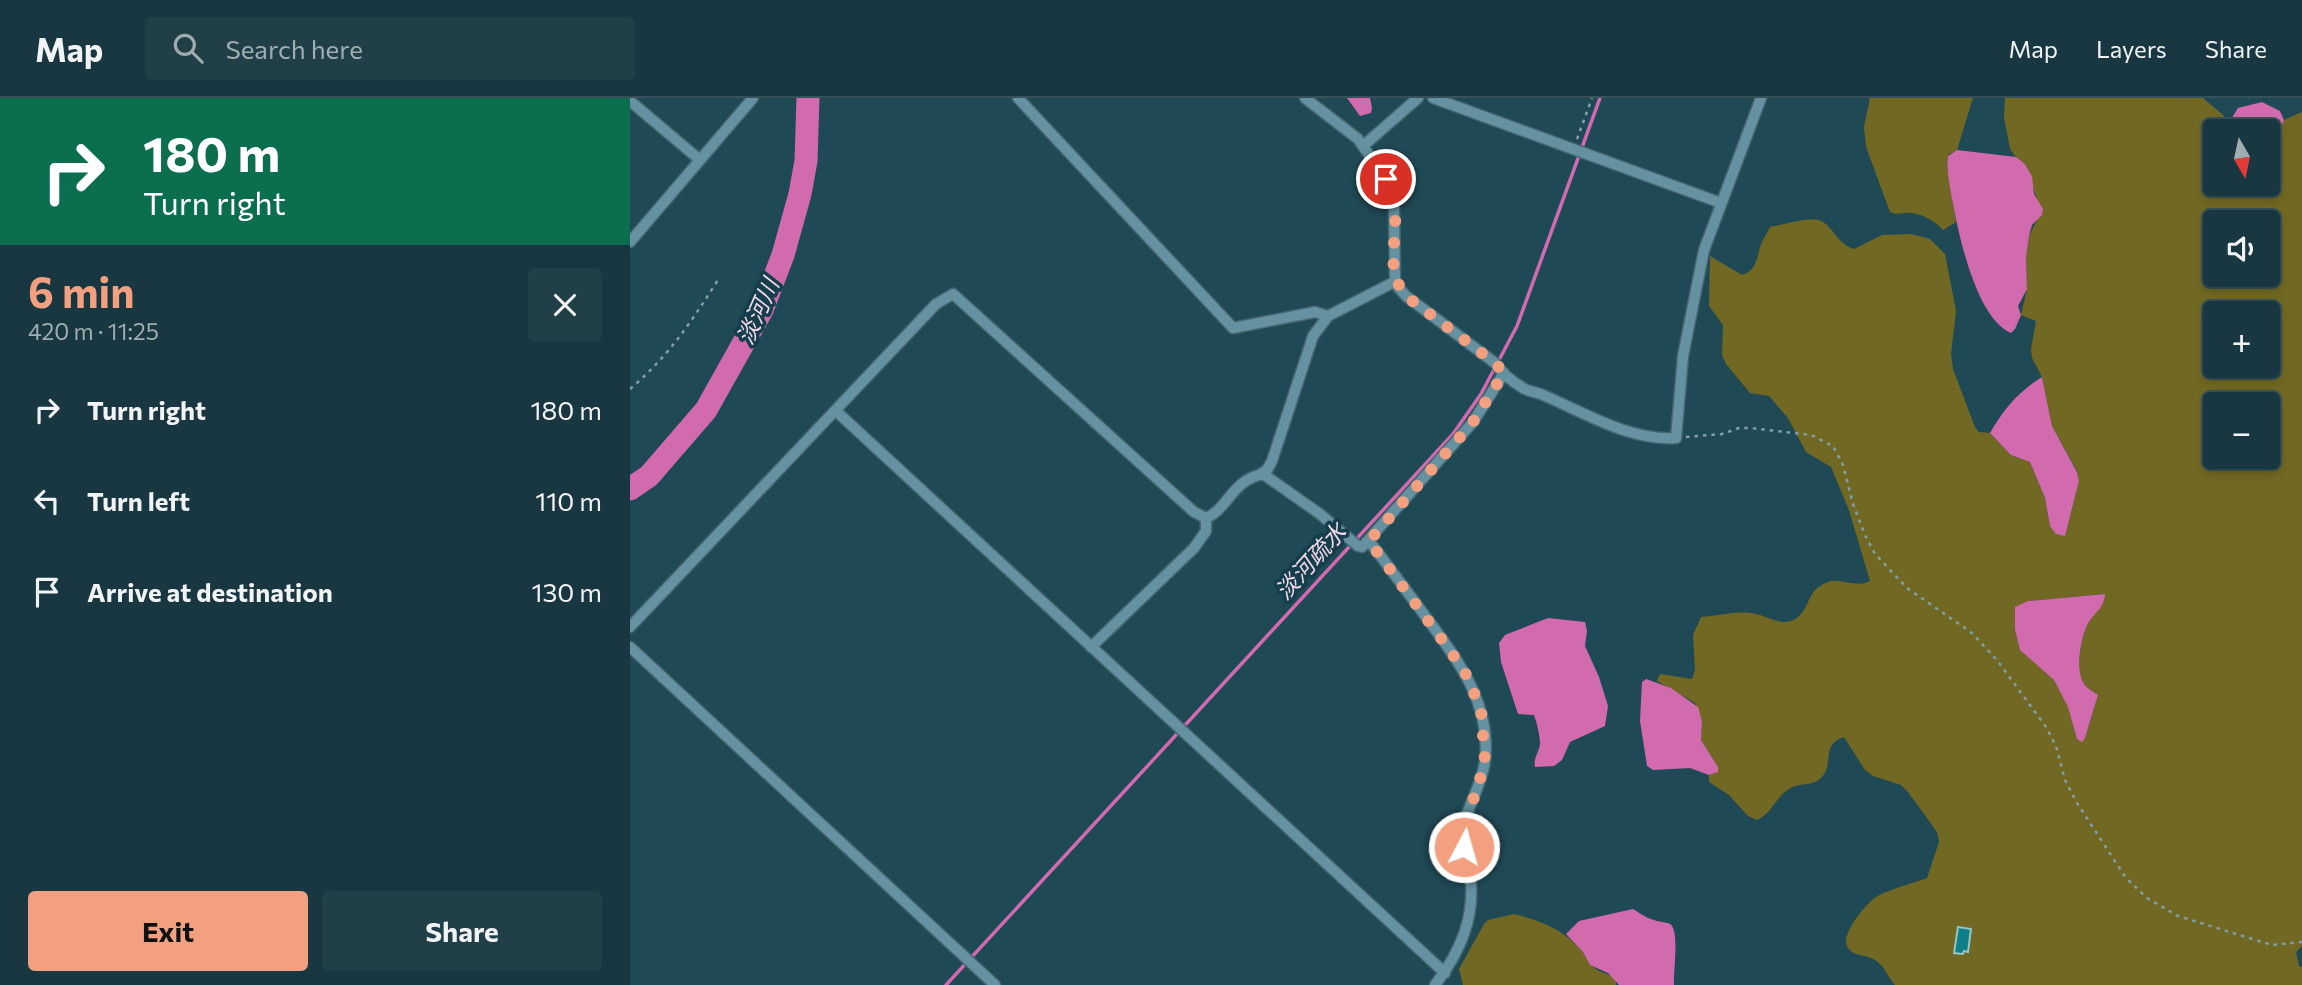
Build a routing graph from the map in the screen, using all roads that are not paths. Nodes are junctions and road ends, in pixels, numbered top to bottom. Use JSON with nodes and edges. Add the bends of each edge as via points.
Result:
{"nodes":[{"id":1,"x":754,"y":98,"type":"edge"},
{"id":2,"x":1018,"y":98,"type":"edge"},
{"id":3,"x":1305,"y":98,"type":"edge"},
{"id":4,"x":1418,"y":98,"type":"edge"},
{"id":5,"x":1433,"y":98,"type":"edge"},
{"id":6,"x":1761,"y":98,"type":"edge"},
{"id":7,"x":630,"y":101,"type":"edge"},
{"id":8,"x":1363,"y":146,"type":"junction"},
{"id":9,"x":699,"y":160,"type":"junction"},
{"id":10,"x":1721,"y":203,"type":"junction"},
{"id":11,"x":630,"y":242,"type":"edge"},
{"id":12,"x":1396,"y":281,"type":"junction"},
{"id":13,"x":1328,"y":316,"type":"junction"},
{"id":14,"x":1499,"y":368,"type":"junction"},
{"id":15,"x":836,"y":411,"type":"junction"},
{"id":16,"x":1261,"y":474,"type":"junction"},
{"id":17,"x":1206,"y":518,"type":"junction"},
{"id":18,"x":1359,"y":542,"type":"junction"},
{"id":19,"x":634,"y":613,"type":"edge"},
{"id":20,"x":630,"y":627,"type":"edge"},
{"id":21,"x":630,"y":647,"type":"edge"},
{"id":22,"x":1091,"y":647,"type":"junction"},
{"id":23,"x":1445,"y":972,"type":"junction"},
{"id":24,"x":995,"y":985,"type":"edge"},
{"id":25,"x":1435,"y":985,"type":"edge"}],
"edges":[{"from":1,"to":9,"type":"street"},
{"from":2,"to":13,"type":"street","via":[[1233,328],[1315,312]]},
{"from":3,"to":8,"type":"street"},
{"from":4,"to":8,"type":"street"},
{"from":5,"to":10,"type":"street"},
{"from":6,"to":10,"type":"street"},
{"from":7,"to":9,"type":"street"},
{"from":8,"to":12,"type":"street","via":[[1386,179],[1394,207]]},
{"from":9,"to":11,"type":"street"},
{"from":10,"to":14,"type":"street","via":[[1704,250],[1683,356],[1676,438],[1646,436],[1610,424],[1524,389]]},
{"from":12,"to":13,"type":"street"},
{"from":12,"to":14,"type":"street","via":[[1410,299]]},
{"from":13,"to":16,"type":"street","via":[[1313,336],[1272,461]]},
{"from":14,"to":18,"type":"street","via":[[1473,422]]},
{"from":15,"to":17,"type":"street","via":[[936,304],[953,294]]},
{"from":15,"to":19,"type":"street"},
{"from":15,"to":22,"type":"street"},
{"from":16,"to":17,"type":"street","via":[[1238,486]]},
{"from":16,"to":18,"type":"street"},
{"from":17,"to":22,"type":"street","via":[[1206,531],[1194,548]]},
{"from":18,"to":23,"type":"street","via":[[1449,649],[1481,710],[1485,761],[1463,825],[1472,891],[1470,918]]},
{"from":19,"to":20,"type":"street"},
{"from":21,"to":24,"type":"street"},
{"from":22,"to":23,"type":"street"},
{"from":23,"to":25,"type":"street"}]}
